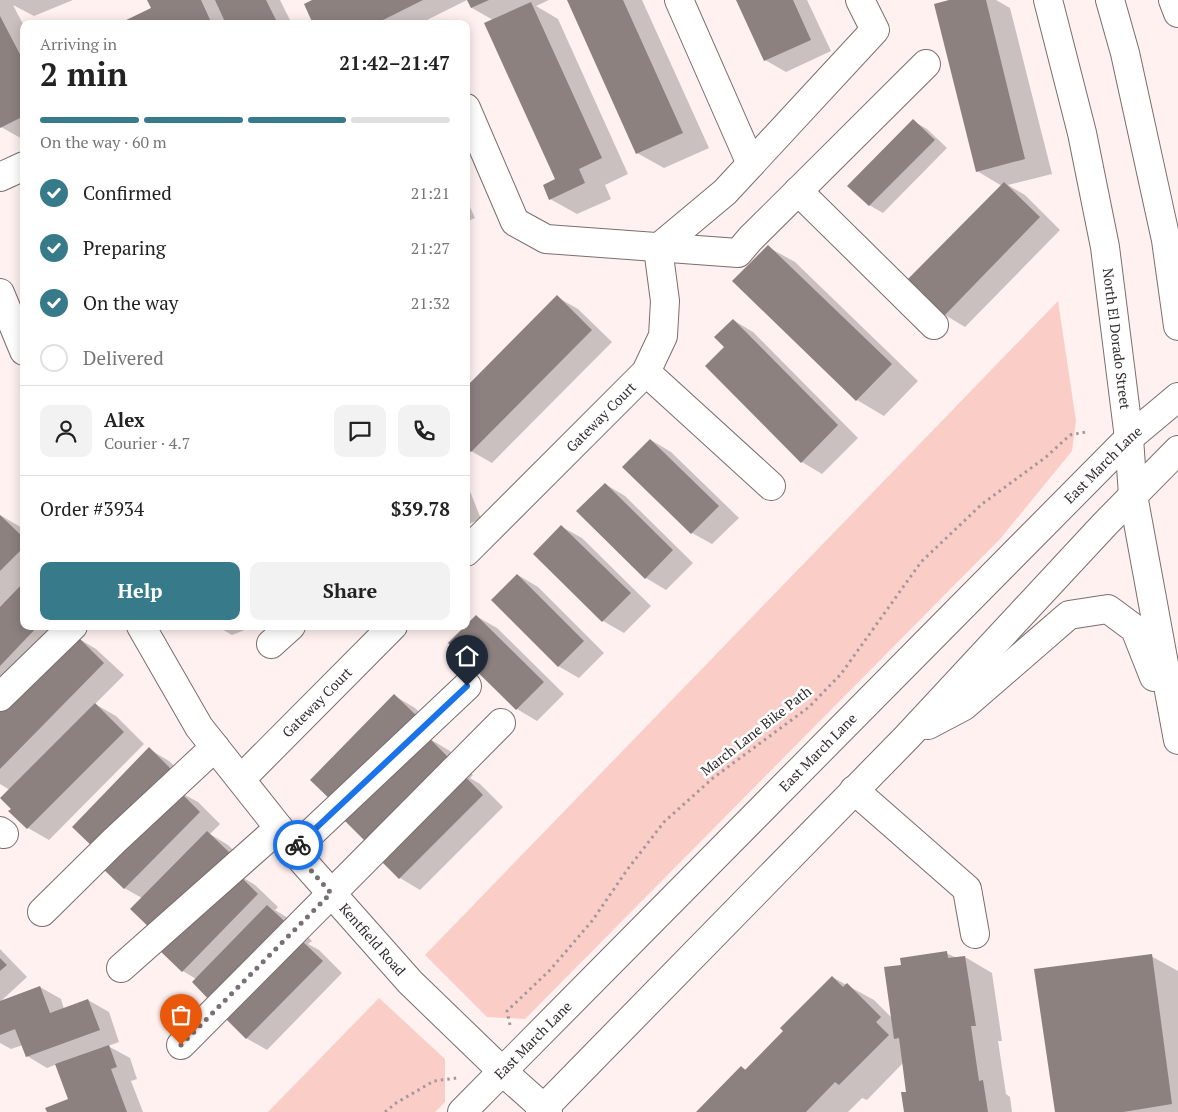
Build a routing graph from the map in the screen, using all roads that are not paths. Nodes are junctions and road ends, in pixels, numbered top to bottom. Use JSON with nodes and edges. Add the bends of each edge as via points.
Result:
{"nodes":[{"id":1,"x":679,"y":0,"type":"edge"},
{"id":2,"x":860,"y":0,"type":"edge"},
{"id":3,"x":1048,"y":0,"type":"edge"},
{"id":4,"x":1110,"y":0,"type":"edge"},
{"id":5,"x":1173,"y":0,"type":"edge"},
{"id":6,"x":1178,"y":13,"type":"edge"},
{"id":7,"x":926,"y":64,"type":"dead end"},
{"id":8,"x":470,"y":117,"type":"edge"},
{"id":9,"x":751,"y":164,"type":"junction"},
{"id":10,"x":20,"y":168,"type":"edge"},
{"id":11,"x":0,"y":177,"type":"edge"},
{"id":12,"x":798,"y":191,"type":"junction"},
{"id":13,"x":658,"y":248,"type":"junction"},
{"id":14,"x":0,"y":294,"type":"edge"},
{"id":15,"x":934,"y":325,"type":"dead end"},
{"id":16,"x":1178,"y":326,"type":"edge"},
{"id":17,"x":20,"y":342,"type":"edge"},
{"id":18,"x":646,"y":372,"type":"junction"},
{"id":19,"x":1178,"y":397,"type":"edge"},
{"id":20,"x":1129,"y":438,"type":"junction"},
{"id":21,"x":1178,"y":450,"type":"edge"},
{"id":22,"x":772,"y":486,"type":"dead end"},
{"id":23,"x":1133,"y":495,"type":"junction"},
{"id":24,"x":470,"y":548,"type":"edge"},
{"id":25,"x":69,"y":630,"type":"edge"},
{"id":26,"x":143,"y":630,"type":"edge"},
{"id":27,"x":389,"y":630,"type":"edge"},
{"id":28,"x":467,"y":686,"type":"dead end"},
{"id":29,"x":0,"y":697,"type":"edge"},
{"id":30,"x":501,"y":723,"type":"dead end"},
{"id":31,"x":907,"y":737,"type":"junction"},
{"id":32,"x":1178,"y":737,"type":"edge"},
{"id":33,"x":215,"y":747,"type":"junction"},
{"id":34,"x":241,"y":779,"type":"junction"},
{"id":35,"x":854,"y":790,"type":"junction"},
{"id":36,"x":279,"y":828,"type":"junction"},
{"id":37,"x":293,"y":850,"type":"junction"},
{"id":38,"x":331,"y":893,"type":"junction"},
{"id":39,"x":42,"y":912,"type":"dead end"},
{"id":40,"x":976,"y":934,"type":"dead end"},
{"id":41,"x":121,"y":968,"type":"dead end"},
{"id":42,"x":181,"y":1045,"type":"dead end"},
{"id":43,"x":502,"y":1071,"type":"junction"},
{"id":44,"x":544,"y":1111,"type":"edge"},
{"id":45,"x":462,"y":1112,"type":"edge"}],
"edges":[{"from":1,"to":9,"type":"main road"},
{"from":2,"to":9,"type":"main road","via":[[875,30]]},
{"from":3,"to":20,"type":"main road","name":"North El Dorado Street","via":[[1082,132],[1105,247]]},
{"from":4,"to":16,"type":"main road","via":[[1166,240]]},
{"from":5,"to":6,"type":"main road"},
{"from":7,"to":12,"type":"main road"},
{"from":8,"to":13,"type":"main road","via":[[515,222],[546,239]]},
{"from":9,"to":13,"type":"main road","via":[[725,192]]},
{"from":10,"to":11,"type":"main road"},
{"from":12,"to":13,"type":"main road","via":[[738,253]]},
{"from":12,"to":15,"type":"main road"},
{"from":13,"to":18,"type":"main road","name":"Gateway Court","via":[[665,301],[662,336]]},
{"from":14,"to":17,"type":"main road"},
{"from":18,"to":22,"type":"main road"},
{"from":18,"to":24,"type":"main road","name":"Gateway Court"},
{"from":19,"to":20,"type":"main road","name":"East March Lane"},
{"from":20,"to":23,"type":"main road","name":"North El Dorado Street"},
{"from":20,"to":43,"type":"main road","name":"East March Lane"},
{"from":21,"to":23,"type":"main road"},
{"from":23,"to":31,"type":"main road"},
{"from":23,"to":32,"type":"main road","name":"North El Dorado Street"},
{"from":25,"to":29,"type":"main road"},
{"from":26,"to":33,"type":"main road","name":"Kentfield Road","via":[[199,727]]},
{"from":27,"to":34,"type":"main road","name":"Gateway Court"},
{"from":28,"to":37,"type":"main road"},
{"from":30,"to":38,"type":"main road"},
{"from":31,"to":32,"type":"main road","via":[[964,706],[1069,615],[1108,609],[1135,629]]},
{"from":31,"to":35,"type":"main road"},
{"from":33,"to":34,"type":"main road","name":"Kentfield Road"},
{"from":33,"to":39,"type":"main road"},
{"from":34,"to":36,"type":"main road","name":"Kentfield Road"},
{"from":35,"to":40,"type":"main road","via":[[967,888]]},
{"from":35,"to":44,"type":"main road"},
{"from":36,"to":37,"type":"main road","name":"Kentfield Road"},
{"from":36,"to":41,"type":"main road"},
{"from":37,"to":38,"type":"main road","name":"Kentfield Road"},
{"from":38,"to":42,"type":"main road"},
{"from":38,"to":43,"type":"main road","name":"Kentfield Road","via":[[410,982]]},
{"from":43,"to":44,"type":"main road","name":"Kentfield Road"},
{"from":43,"to":45,"type":"main road","name":"East March Lane"}]}
